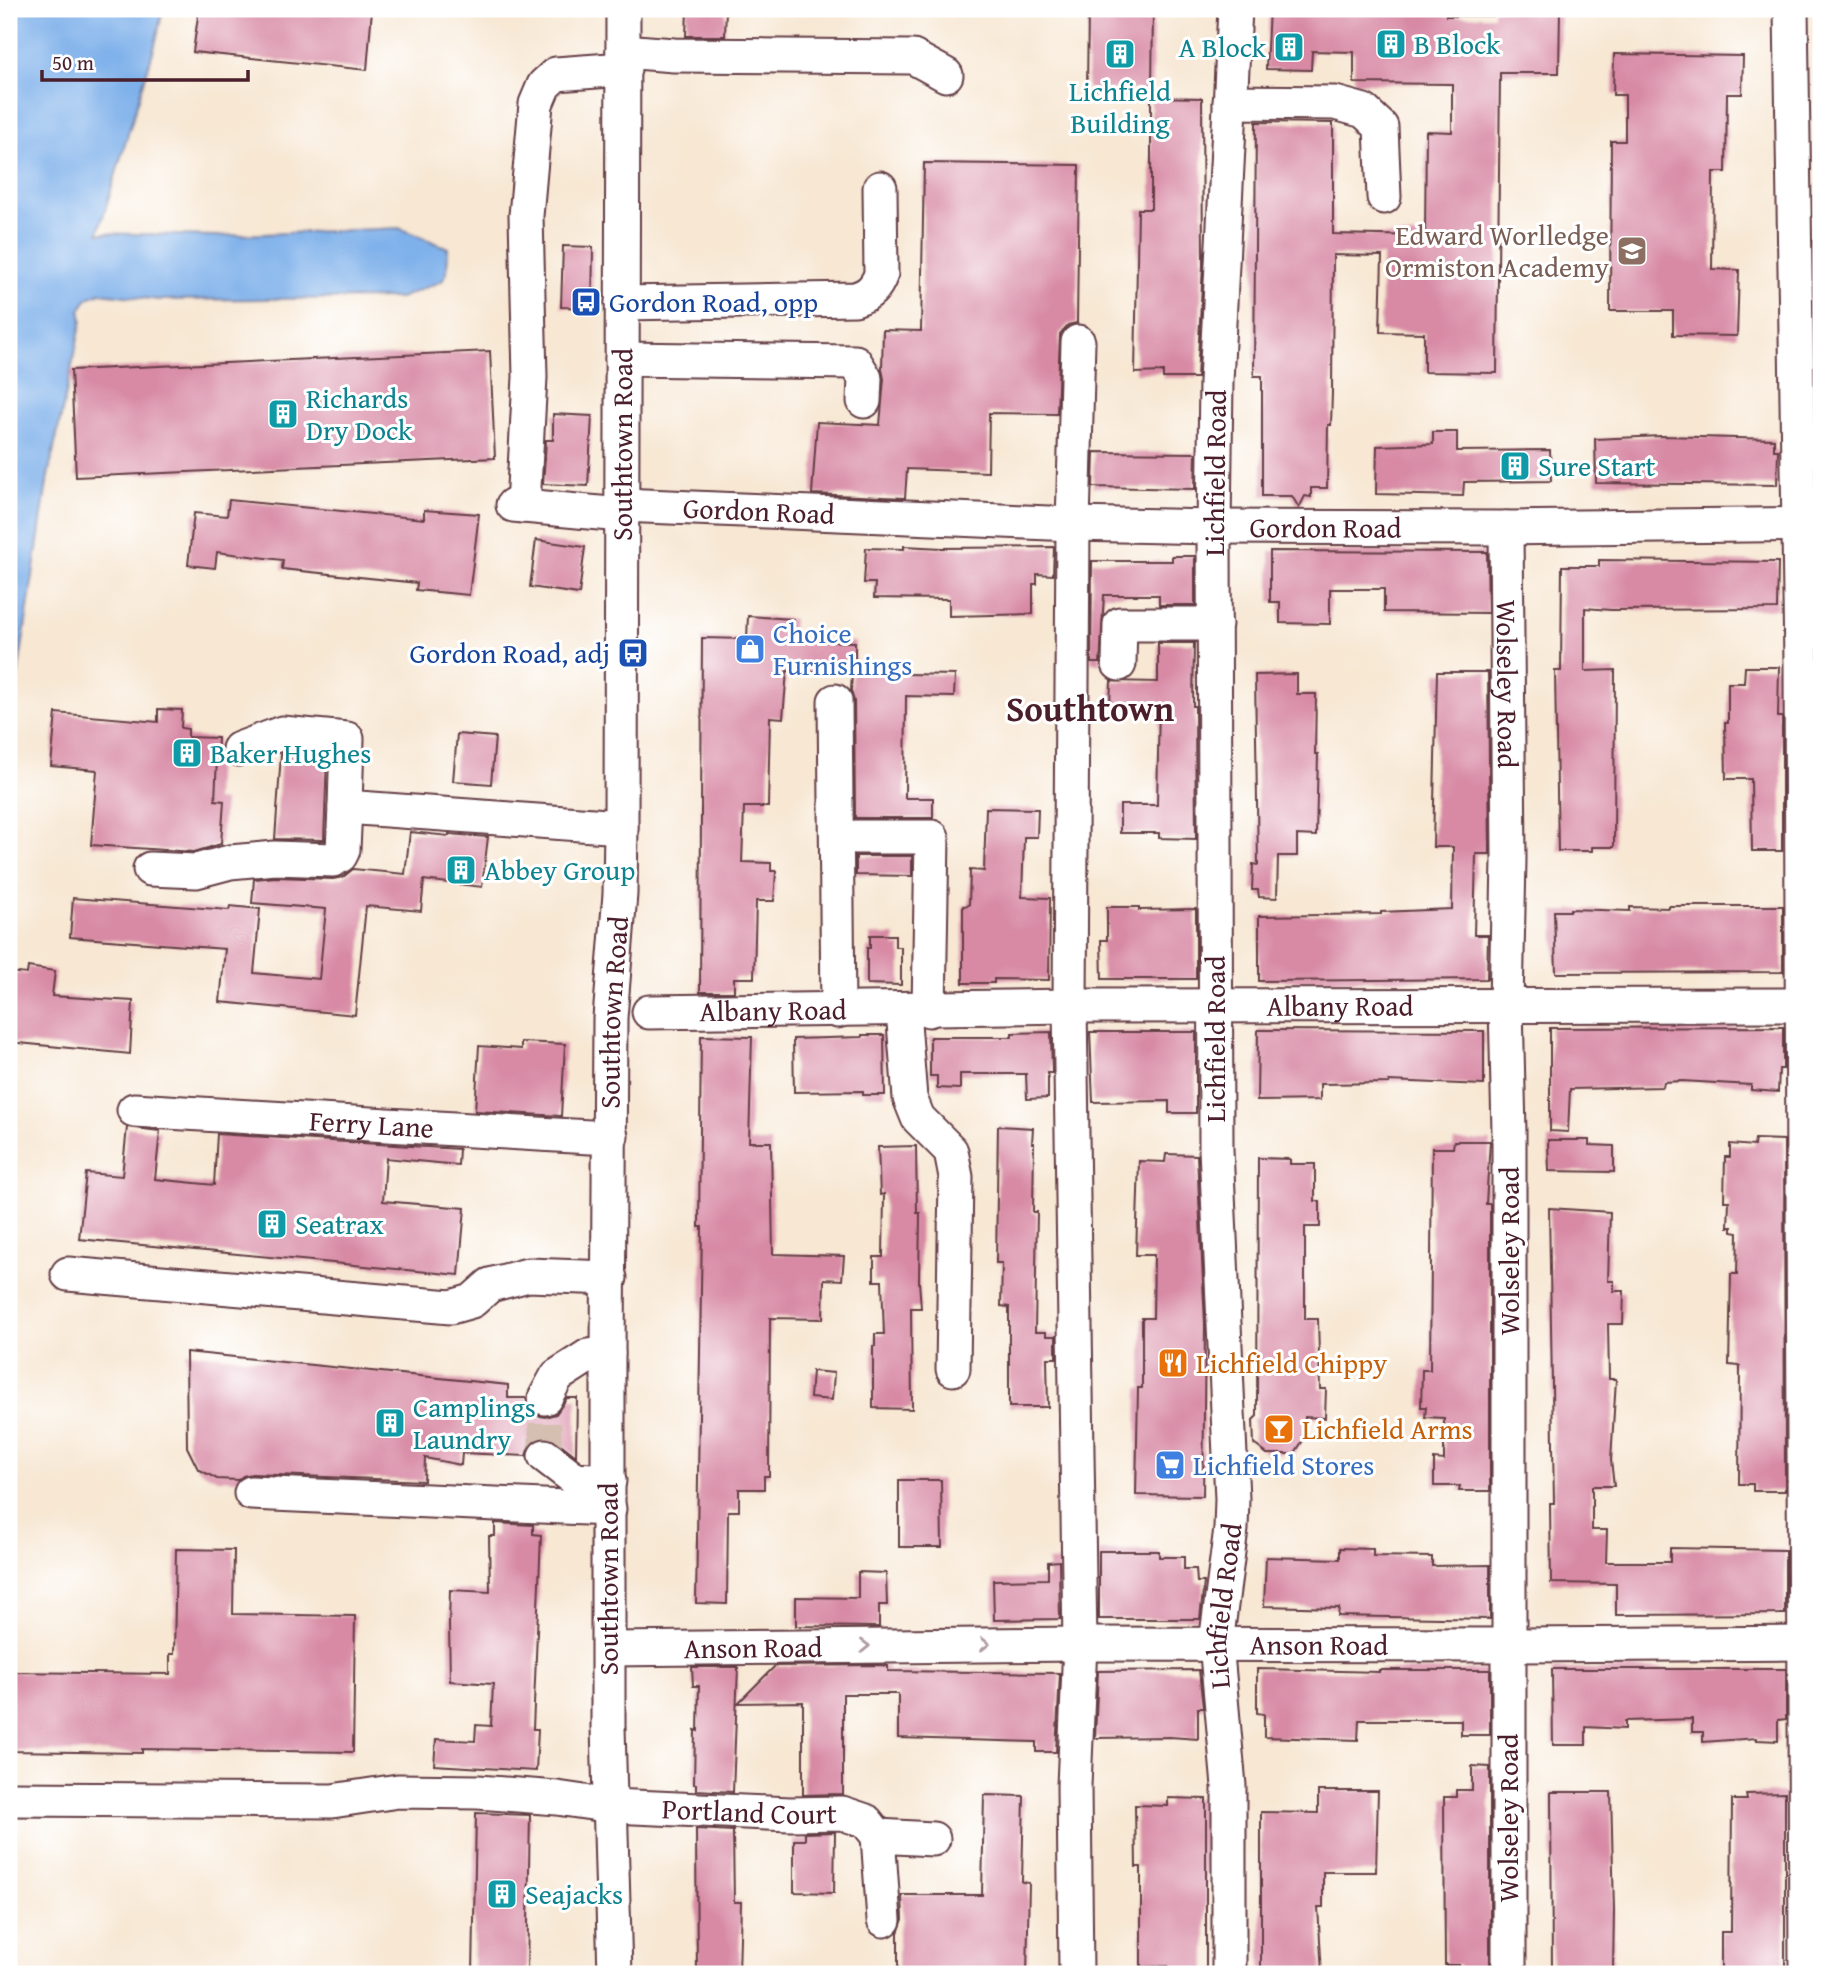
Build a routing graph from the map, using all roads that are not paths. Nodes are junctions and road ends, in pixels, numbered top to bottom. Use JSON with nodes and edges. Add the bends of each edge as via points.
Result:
{"nodes":[{"id":1,"x":623,"y":9,"type":"edge"},
{"id":2,"x":1235,"y":9,"type":"edge"},
{"id":3,"x":1791,"y":9,"type":"edge"},
{"id":4,"x":623,"y":60,"type":"junction"},
{"id":5,"x":946,"y":75,"type":"dead end"},
{"id":6,"x":1230,"y":102,"type":"junction"},
{"id":7,"x":880,"y":188,"type":"dead end"},
{"id":8,"x":1384,"y":197,"type":"dead end"},
{"id":9,"x":622,"y":303,"type":"junction"},
{"id":10,"x":1078,"y":342,"type":"dead end"},
{"id":11,"x":622,"y":359,"type":"junction"},
{"id":12,"x":864,"y":401,"type":"dead end"},
{"id":13,"x":621,"y":510,"type":"junction"},
{"id":14,"x":1073,"y":524,"type":"junction"},
{"id":15,"x":1810,"y":525,"type":"edge"},
{"id":16,"x":1214,"y":527,"type":"junction"},
{"id":17,"x":1506,"y":528,"type":"junction"},
{"id":18,"x":1215,"y":624,"type":"junction"},
{"id":19,"x":1119,"y":664,"type":"dead end"},
{"id":20,"x":835,"y":701,"type":"dead end"},
{"id":21,"x":239,"y":748,"type":"dead end"},
{"id":22,"x":345,"y":807,"type":"junction"},
{"id":23,"x":621,"y":827,"type":"junction"},
{"id":24,"x":856,"y":837,"type":"dead end"},
{"id":25,"x":150,"y":869,"type":"dead end"},
{"id":26,"x":1506,"y":1005,"type":"junction"},
{"id":27,"x":1812,"y":1005,"type":"edge"},
{"id":28,"x":1070,"y":1006,"type":"junction"},
{"id":29,"x":1214,"y":1007,"type":"junction"},
{"id":30,"x":916,"y":1010,"type":"junction"},
{"id":31,"x":838,"y":1011,"type":"junction"},
{"id":32,"x":649,"y":1012,"type":"dead end"},
{"id":33,"x":134,"y":1110,"type":"dead end"},
{"id":34,"x":611,"y":1136,"type":"junction"},
{"id":35,"x":68,"y":1274,"type":"dead end"},
{"id":36,"x":610,"y":1278,"type":"junction"},
{"id":37,"x":608,"y":1354,"type":"junction"},
{"id":38,"x":953,"y":1369,"type":"dead end"},
{"id":39,"x":545,"y":1398,"type":"tunnel mouth"},
{"id":40,"x":545,"y":1457,"type":"dead end"},
{"id":41,"x":250,"y":1493,"type":"dead end"},
{"id":42,"x":609,"y":1495,"type":"junction"},
{"id":43,"x":1216,"y":1643,"type":"junction"},
{"id":44,"x":1814,"y":1643,"type":"edge"},
{"id":45,"x":1080,"y":1644,"type":"junction"},
{"id":46,"x":1507,"y":1645,"type":"junction"},
{"id":47,"x":609,"y":1649,"type":"junction"},
{"id":48,"x":9,"y":1799,"type":"edge"},
{"id":49,"x":612,"y":1806,"type":"junction"},
{"id":50,"x":878,"y":1836,"type":"junction"},
{"id":51,"x":933,"y":1839,"type":"dead end"},
{"id":52,"x":884,"y":1920,"type":"dead end"},
{"id":53,"x":615,"y":1974,"type":"edge"},
{"id":54,"x":1076,"y":1974,"type":"edge"},
{"id":55,"x":1229,"y":1974,"type":"edge"},
{"id":56,"x":1509,"y":1974,"type":"edge"},
{"id":57,"x":1806,"y":1974,"type":"edge"}],
"edges":[{"from":1,"to":4,"type":"street","name":"Southtown Road"},
{"from":2,"to":6,"type":"street","name":"Lichfield Road"},
{"from":3,"to":15,"type":"street"},
{"from":4,"to":5,"type":"street","via":[[674,55],[913,57]]},
{"from":4,"to":9,"type":"street","name":"Southtown Road"},
{"from":4,"to":13,"type":"street","name":"Gordon Road","via":[[556,74],[544,85],[536,104],[526,216],[530,377],[518,505]]},
{"from":6,"to":8,"type":"street","via":[[1335,103],[1364,111],[1381,127]]},
{"from":6,"to":16,"type":"street","name":"Lichfield Road"},
{"from":7,"to":9,"type":"street","via":[[881,274],[864,297]]},
{"from":9,"to":11,"type":"street","name":"Southtown Road"},
{"from":10,"to":14,"type":"street"},
{"from":11,"to":12,"type":"street","via":[[855,362],[865,378]]},
{"from":11,"to":13,"type":"street","name":"Southtown Road"},
{"from":13,"to":14,"type":"street","name":"Gordon Road"},
{"from":13,"to":23,"type":"street","name":"Southtown Road"},
{"from":14,"to":16,"type":"street","name":"Gordon Road"},
{"from":14,"to":28,"type":"street"},
{"from":15,"to":17,"type":"street","name":"Gordon Road"},
{"from":15,"to":27,"type":"street"},
{"from":16,"to":17,"type":"street","name":"Gordon Road"},
{"from":16,"to":18,"type":"street","name":"Lichfield Road"},
{"from":17,"to":26,"type":"street","name":"Wolseley Road"},
{"from":18,"to":19,"type":"street","via":[[1120,624]]},
{"from":18,"to":29,"type":"street","name":"Lichfield Road"},
{"from":20,"to":31,"type":"street"},
{"from":21,"to":22,"type":"street","via":[[282,733],[347,739]]},
{"from":22,"to":23,"type":"street"},
{"from":22,"to":25,"type":"street","via":[[343,850],[333,860],[275,858],[196,871]]},
{"from":23,"to":34,"type":"street","name":"Southtown Road","via":[[610,1018]]},
{"from":24,"to":30,"type":"street","via":[[932,837]]},
{"from":26,"to":27,"type":"street","name":"Albany Road"},
{"from":26,"to":29,"type":"street","name":"Albany Road"},
{"from":26,"to":46,"type":"street","name":"Wolseley Road"},
{"from":27,"to":44,"type":"street"},
{"from":28,"to":29,"type":"street","name":"Albany Road"},
{"from":28,"to":30,"type":"street","name":"Albany Road"},
{"from":28,"to":45,"type":"street"},
{"from":29,"to":43,"type":"street","name":"Lichfield Road","via":[[1232,1499]]},
{"from":30,"to":31,"type":"street","name":"Albany Road"},
{"from":30,"to":38,"type":"street","via":[[910,1098],[918,1118],[951,1151],[956,1177]]},
{"from":31,"to":32,"type":"street","name":"Albany Road"},
{"from":33,"to":34,"type":"street","name":"Ferry Lane"},
{"from":34,"to":36,"type":"street","name":"Southtown Road"},
{"from":35,"to":36,"type":"street","via":[[451,1307],[472,1301],[490,1285],[528,1275]]},
{"from":36,"to":37,"type":"street","name":"Southtown Road"},
{"from":37,"to":39,"type":"street","via":[[589,1356],[557,1376]]},
{"from":37,"to":42,"type":"street","name":"Southtown Road"},
{"from":40,"to":42,"type":"street","via":[[575,1479]]},
{"from":41,"to":42,"type":"street","via":[[405,1500]]},
{"from":42,"to":47,"type":"street","name":"Southtown Road"},
{"from":43,"to":45,"type":"street","name":"Anson Road"},
{"from":43,"to":46,"type":"street","name":"Anson Road"},
{"from":43,"to":55,"type":"street","name":"Lichfield Road","via":[[1229,1786]]},
{"from":44,"to":46,"type":"street","name":"Anson Road"},
{"from":44,"to":57,"type":"street"},
{"from":47,"to":45,"type":"street","name":"Anson Road","one_way":true},
{"from":45,"to":54,"type":"street","via":[[1074,1786]]},
{"from":46,"to":56,"type":"street","name":"Wolseley Road"},
{"from":47,"to":49,"type":"street","name":"Southtown Road"},
{"from":48,"to":49,"type":"street","name":"Portland Court","via":[[332,1801],[398,1791],[491,1793]]},
{"from":49,"to":50,"type":"street","name":"Portland Court","via":[[790,1815],[842,1813],[866,1821]]},
{"from":49,"to":53,"type":"street","name":"Southtown Road"},
{"from":50,"to":51,"type":"street"},
{"from":50,"to":52,"type":"street"}]}
